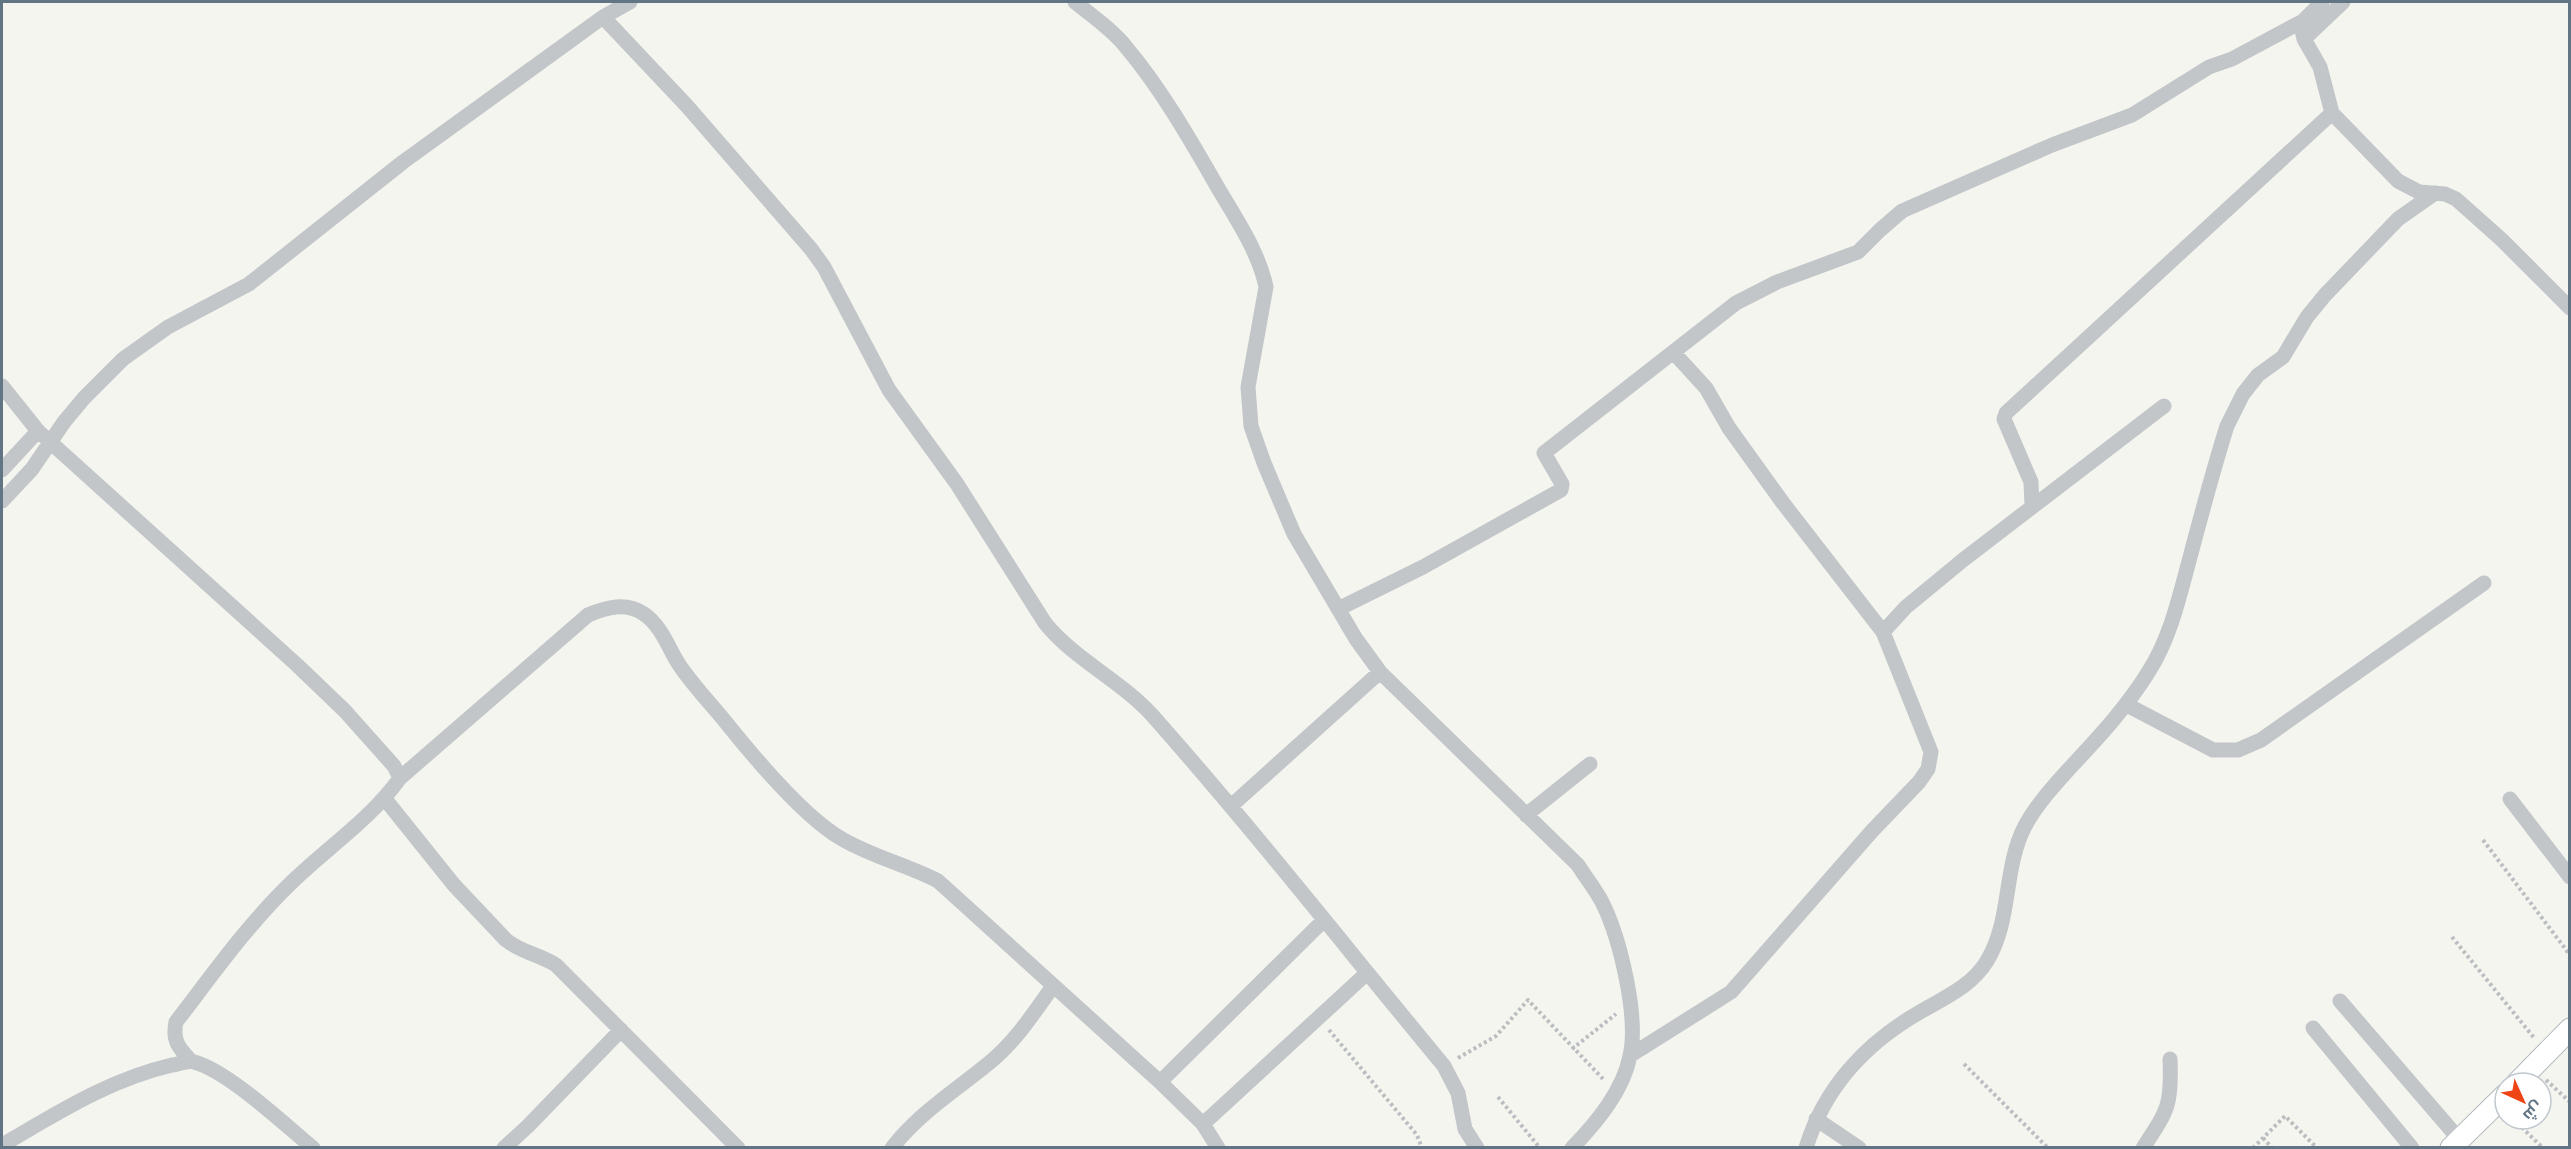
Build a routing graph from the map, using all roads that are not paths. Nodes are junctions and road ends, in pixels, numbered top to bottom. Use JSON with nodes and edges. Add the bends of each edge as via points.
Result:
{"nodes":[{"id":1,"x":630,"y":2,"type":"edge"},
{"id":2,"x":1075,"y":2,"type":"edge"},
{"id":3,"x":2322,"y":2,"type":"edge"},
{"id":4,"x":2343,"y":2,"type":"edge"},
{"id":5,"x":603,"y":17,"type":"junction"},
{"id":6,"x":2304,"y":21,"type":"junction"},
{"id":7,"x":2304,"y":39,"type":"junction"},
{"id":8,"x":2332,"y":113,"type":"junction"},
{"id":9,"x":2435,"y":193,"type":"junction"},
{"id":10,"x":2570,"y":308,"type":"edge"},
{"id":11,"x":1674,"y":353,"type":"junction"},
{"id":12,"x":2,"y":386,"type":"edge"},
{"id":13,"x":2164,"y":406,"type":"dead end"},
{"id":14,"x":38,"y":431,"type":"junction"},
{"id":15,"x":51,"y":442,"type":"junction"},
{"id":16,"x":2,"y":470,"type":"edge"},
{"id":17,"x":2,"y":501,"type":"edge"},
{"id":18,"x":2032,"y":507,"type":"junction"},
{"id":19,"x":2484,"y":583,"type":"dead end"},
{"id":20,"x":1338,"y":609,"type":"junction"},
{"id":21,"x":1883,"y":632,"type":"junction"},
{"id":22,"x":1380,"y":672,"type":"junction"},
{"id":23,"x":2127,"y":705,"type":"junction"},
{"id":24,"x":1590,"y":764,"type":"dead end"},
{"id":25,"x":400,"y":778,"type":"junction"},
{"id":26,"x":2510,"y":799,"type":"dead end"},
{"id":27,"x":385,"y":800,"type":"junction"},
{"id":28,"x":1232,"y":806,"type":"junction"},
{"id":29,"x":1526,"y":815,"type":"junction"},
{"id":30,"x":2570,"y":877,"type":"edge"},
{"id":31,"x":1324,"y":920,"type":"junction"},
{"id":32,"x":1367,"y":974,"type":"junction"},
{"id":33,"x":1053,"y":986,"type":"junction"},
{"id":34,"x":2340,"y":1001,"type":"dead end"},
{"id":35,"x":2313,"y":1028,"type":"dead end"},
{"id":36,"x":2570,"y":1029,"type":"edge"},
{"id":37,"x":621,"y":1030,"type":"junction"},
{"id":38,"x":1631,"y":1055,"type":"junction"},
{"id":39,"x":2170,"y":1059,"type":"dead end"},
{"id":40,"x":192,"y":1060,"type":"junction"},
{"id":41,"x":2529,"y":1071,"type":"edge"},
{"id":42,"x":1160,"y":1082,"type":"junction"},
{"id":43,"x":2493,"y":1107,"type":"edge"},
{"id":44,"x":1816,"y":1119,"type":"junction"},
{"id":45,"x":1203,"y":1124,"type":"junction"},
{"id":46,"x":2455,"y":1143,"type":"edge"},
{"id":47,"x":2,"y":1145,"type":"edge"},
{"id":48,"x":1810,"y":1145,"type":"edge"},
{"id":49,"x":313,"y":1148,"type":"edge"},
{"id":50,"x":504,"y":1148,"type":"edge"},
{"id":51,"x":738,"y":1148,"type":"edge"},
{"id":52,"x":892,"y":1148,"type":"edge"},
{"id":53,"x":1218,"y":1148,"type":"edge"},
{"id":54,"x":1477,"y":1148,"type":"edge"},
{"id":55,"x":1572,"y":1148,"type":"edge"},
{"id":56,"x":1859,"y":1148,"type":"edge"},
{"id":57,"x":2143,"y":1148,"type":"edge"},
{"id":58,"x":2412,"y":1148,"type":"edge"}],
"edges":[{"from":1,"to":5,"type":"street"},
{"from":2,"to":20,"type":"street","via":[[1125,45],[1157,90],[1239,223],[1263,272],[1266,286],[1248,387],[1251,426],[1294,534]]},
{"from":3,"to":6,"type":"street"},
{"from":4,"to":7,"type":"street"},
{"from":5,"to":15,"type":"street","via":[[403,162],[249,284],[168,327],[123,359],[84,398]]},
{"from":5,"to":28,"type":"street","via":[[687,106],[811,249],[889,390],[957,484],[1060,642],[1149,712]]},
{"from":6,"to":7,"type":"street"},
{"from":6,"to":11,"type":"street","via":[[2209,67],[2126,118],[2052,145],[1902,212],[1858,252],[1753,294],[1721,313]]},
{"from":7,"to":8,"type":"street","via":[[2320,67]]},
{"from":8,"to":9,"type":"street","via":[[2398,181],[2419,192]]},
{"from":8,"to":18,"type":"street","via":[[2006,413],[2004,419],[2031,482]]},
{"from":9,"to":10,"type":"street","via":[[2456,199]]},
{"from":9,"to":23,"type":"street","via":[[2398,219],[2307,316],[2283,357],[2258,375],[2243,394],[2224,435],[2167,635]]},
{"from":11,"to":20,"type":"street","via":[[1544,453],[1562,484],[1561,490]]},
{"from":11,"to":21,"type":"street","via":[[1706,388],[1729,428]]},
{"from":12,"to":14,"type":"street"},
{"from":13,"to":18,"type":"street"},
{"from":14,"to":15,"type":"street"},
{"from":14,"to":16,"type":"street"},
{"from":15,"to":17,"type":"street"},
{"from":15,"to":25,"type":"street","via":[[313,680],[382,753]]},
{"from":18,"to":21,"type":"street","via":[[1906,607]]},
{"from":19,"to":23,"type":"street","via":[[2261,740],[2238,750],[2213,750]]},
{"from":20,"to":22,"type":"street"},
{"from":21,"to":38,"type":"street","via":[[1931,752],[1928,769],[1731,992]]},
{"from":22,"to":28,"type":"street"},
{"from":22,"to":29,"type":"street"},
{"from":23,"to":44,"type":"street","via":[[2036,807],[2024,827],[1999,935],[1987,962],[1968,983],[1893,1030],[1848,1070]]},
{"from":24,"to":29,"type":"street"},
{"from":25,"to":27,"type":"street"},
{"from":25,"to":33,"type":"street","via":[[588,615],[606,607],[627,607],[645,614],[659,629],[680,666],[747,748],[811,815],[840,838],[876,857],[938,881]]},
{"from":26,"to":30,"type":"street"},
{"from":27,"to":37,"type":"street","via":[[454,885],[506,940],[556,965]]},
{"from":27,"to":40,"type":"street","via":[[284,890],[248,928],[176,1022],[173,1034],[177,1046]]},
{"from":28,"to":31,"type":"street"},
{"from":29,"to":38,"type":"street","via":[[1578,865],[1602,903],[1619,948],[1631,1002]]},
{"from":31,"to":32,"type":"street"},
{"from":31,"to":42,"type":"street"},
{"from":32,"to":45,"type":"street"},
{"from":32,"to":54,"type":"street","via":[[1444,1066],[1458,1093],[1465,1129]]},
{"from":33,"to":42,"type":"street"},
{"from":33,"to":52,"type":"street","via":[[1006,1047],[934,1104]]},
{"from":34,"to":46,"type":"street"},
{"from":35,"to":58,"type":"street"},
{"from":36,"to":41,"type":"street"},
{"from":37,"to":50,"type":"street"},
{"from":37,"to":51,"type":"street"},
{"from":38,"to":55,"type":"street","via":[[1617,1092]]},
{"from":39,"to":57,"type":"street","via":[[2171,1087],[2166,1113]]},
{"from":40,"to":47,"type":"street","via":[[138,1073],[104,1088]]},
{"from":40,"to":49,"type":"street","via":[[233,1083]]},
{"from":42,"to":45,"type":"street"},
{"from":43,"to":46,"type":"street"},
{"from":44,"to":48,"type":"street"},
{"from":44,"to":56,"type":"street"},
{"from":45,"to":53,"type":"street"}]}
